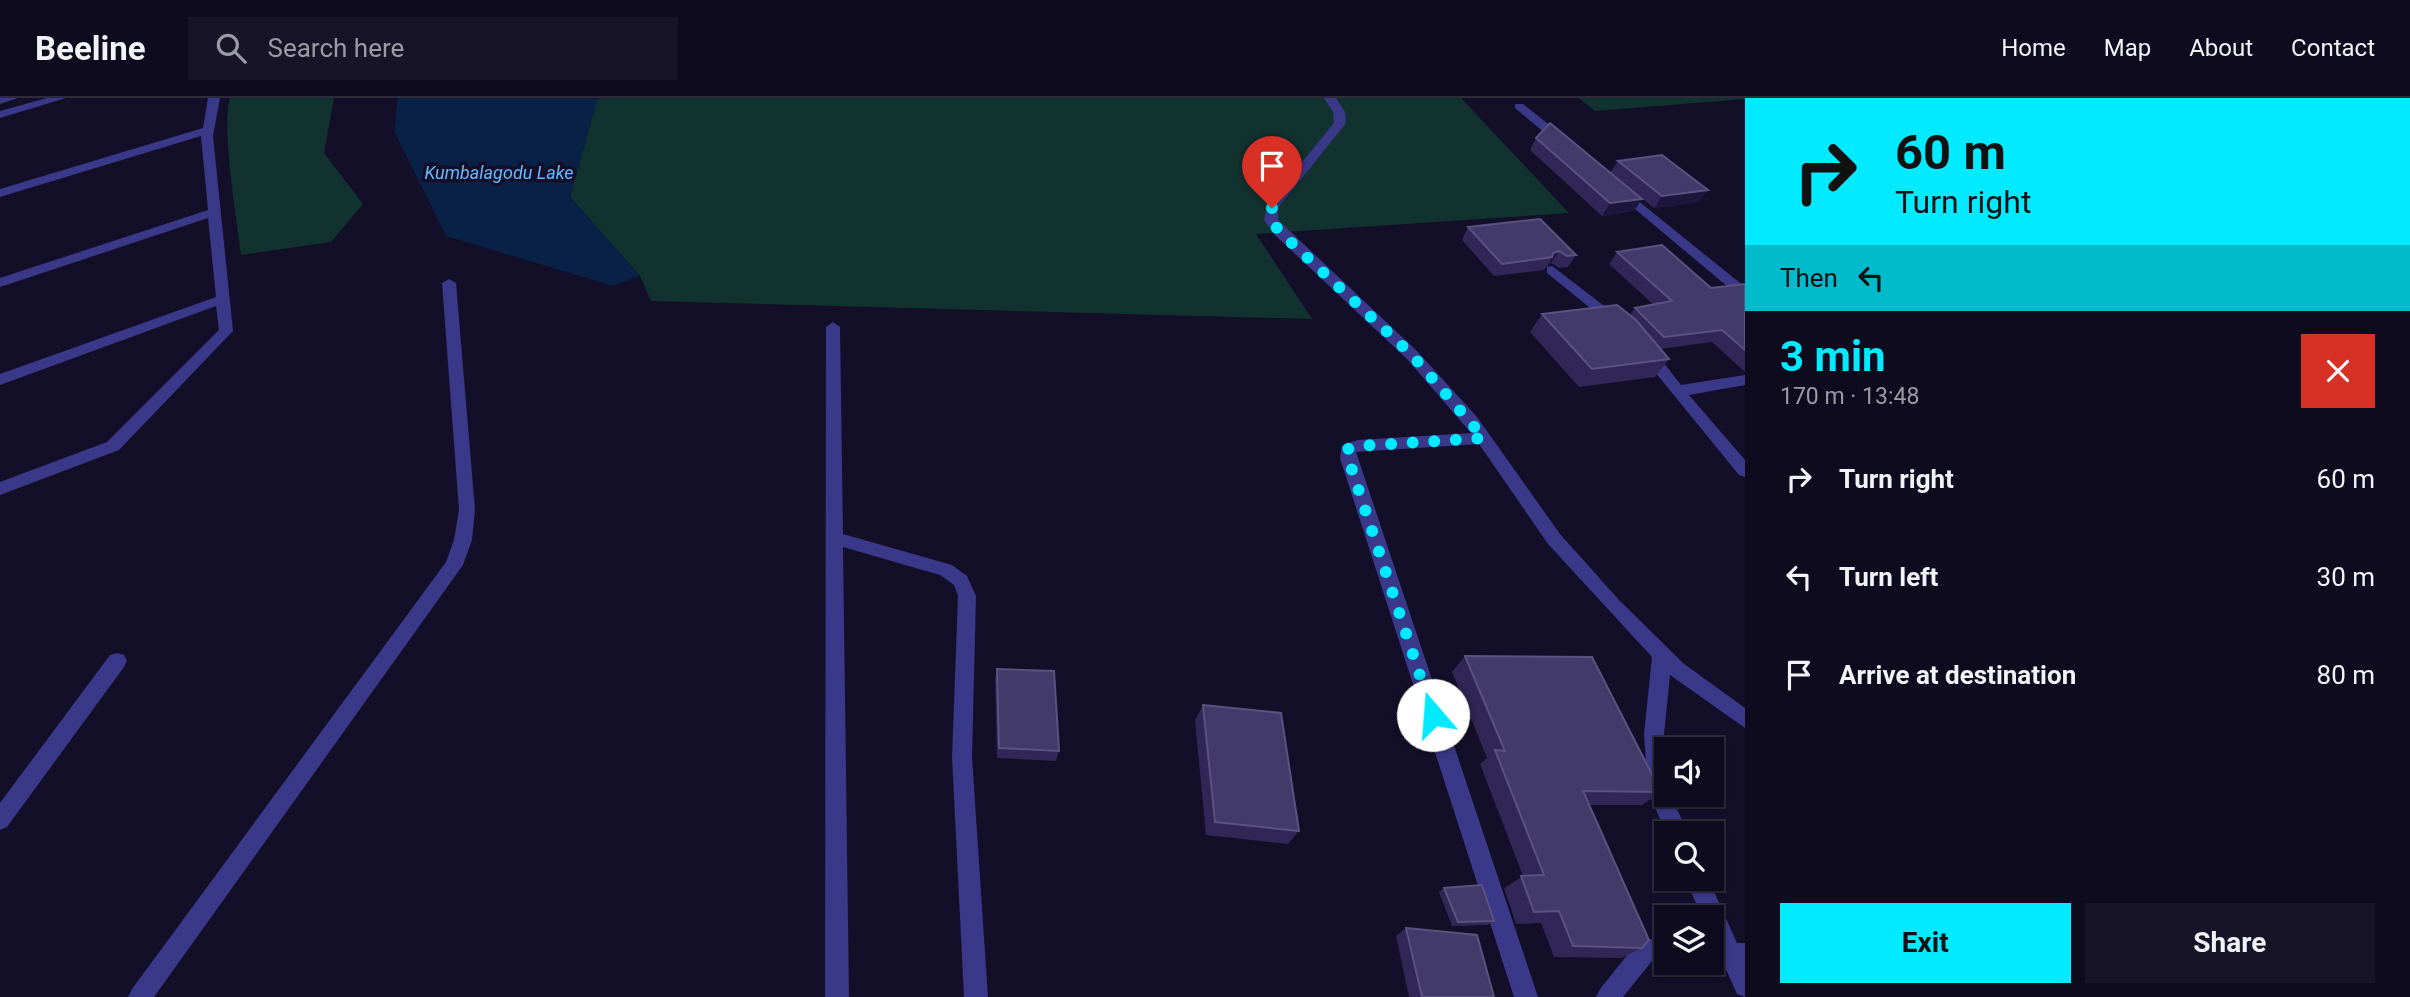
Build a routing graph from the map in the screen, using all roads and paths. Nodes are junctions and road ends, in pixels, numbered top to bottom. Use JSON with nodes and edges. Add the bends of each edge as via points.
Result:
{"nodes":[{"id":1,"x":12,"y":98,"type":"edge"},
{"id":2,"x":60,"y":98,"type":"edge"},
{"id":3,"x":214,"y":98,"type":"edge"},
{"id":4,"x":1330,"y":98,"type":"edge"},
{"id":5,"x":0,"y":101,"type":"edge"},
{"id":6,"x":1519,"y":106,"type":"dead end"},
{"id":7,"x":0,"y":115,"type":"edge"},
{"id":8,"x":208,"y":130,"type":"junction"},
{"id":9,"x":1570,"y":148,"type":"edge"},
{"id":10,"x":1611,"y":183,"type":"edge"},
{"id":11,"x":0,"y":193,"type":"edge"},
{"id":12,"x":214,"y":212,"type":"junction"},
{"id":13,"x":1552,"y":270,"type":"edge"},
{"id":14,"x":0,"y":283,"type":"edge"},
{"id":15,"x":449,"y":283,"type":"dead end"},
{"id":16,"x":1745,"y":294,"type":"edge"},
{"id":17,"x":223,"y":299,"type":"junction"},
{"id":18,"x":833,"y":327,"type":"dead end"},
{"id":19,"x":0,"y":380,"type":"edge"},
{"id":20,"x":1745,"y":380,"type":"edge"},
{"id":21,"x":1678,"y":391,"type":"junction"},
{"id":22,"x":1484,"y":438,"type":"junction"},
{"id":23,"x":1745,"y":471,"type":"edge"},
{"id":24,"x":0,"y":489,"type":"edge"},
{"id":25,"x":834,"y":538,"type":"junction"},
{"id":26,"x":1662,"y":656,"type":"junction"},
{"id":27,"x":117,"y":661,"type":"dead end"},
{"id":28,"x":1745,"y":719,"type":"edge"},
{"id":29,"x":0,"y":820,"type":"edge"},
{"id":30,"x":1672,"y":821,"type":"edge"},
{"id":31,"x":1702,"y":891,"type":"edge"},
{"id":32,"x":1654,"y":949,"type":"edge"},
{"id":33,"x":1729,"y":955,"type":"edge"},
{"id":34,"x":1745,"y":986,"type":"edge"},
{"id":35,"x":140,"y":997,"type":"edge"},
{"id":36,"x":837,"y":997,"type":"edge"},
{"id":37,"x":976,"y":997,"type":"edge"},
{"id":38,"x":1526,"y":997,"type":"edge"},
{"id":39,"x":1608,"y":997,"type":"edge"}],
"edges":[{"from":1,"to":5,"type":"street"},
{"from":2,"to":7,"type":"street"},
{"from":3,"to":8,"type":"street"},
{"from":4,"to":22,"type":"street","via":[[1340,123],[1272,208],[1271,220],[1412,355]]},
{"from":6,"to":9,"type":"street"},
{"from":8,"to":11,"type":"street"},
{"from":8,"to":12,"type":"street"},
{"from":10,"to":16,"type":"street"},
{"from":12,"to":14,"type":"street"},
{"from":12,"to":17,"type":"street"},
{"from":13,"to":21,"type":"street","via":[[1634,338]]},
{"from":15,"to":35,"type":"street","via":[[467,510],[454,565]]},
{"from":17,"to":19,"type":"street"},
{"from":17,"to":24,"type":"street","via":[[226,331],[113,446]]},
{"from":18,"to":25,"type":"street"},
{"from":20,"to":21,"type":"street"},
{"from":21,"to":23,"type":"street"},
{"from":22,"to":26,"type":"street","via":[[1554,539]]},
{"from":22,"to":38,"type":"street","via":[[1358,446],[1348,449],[1348,458]]},
{"from":25,"to":36,"type":"street"},
{"from":25,"to":37,"type":"street","via":[[946,570],[961,581],[967,596],[962,757]]},
{"from":26,"to":28,"type":"street"},
{"from":26,"to":30,"type":"street","via":[[1654,734],[1658,790]]},
{"from":27,"to":29,"type":"street"},
{"from":31,"to":33,"type":"street"},
{"from":32,"to":39,"type":"street","via":[[1645,951]]},
{"from":33,"to":34,"type":"street"}]}
